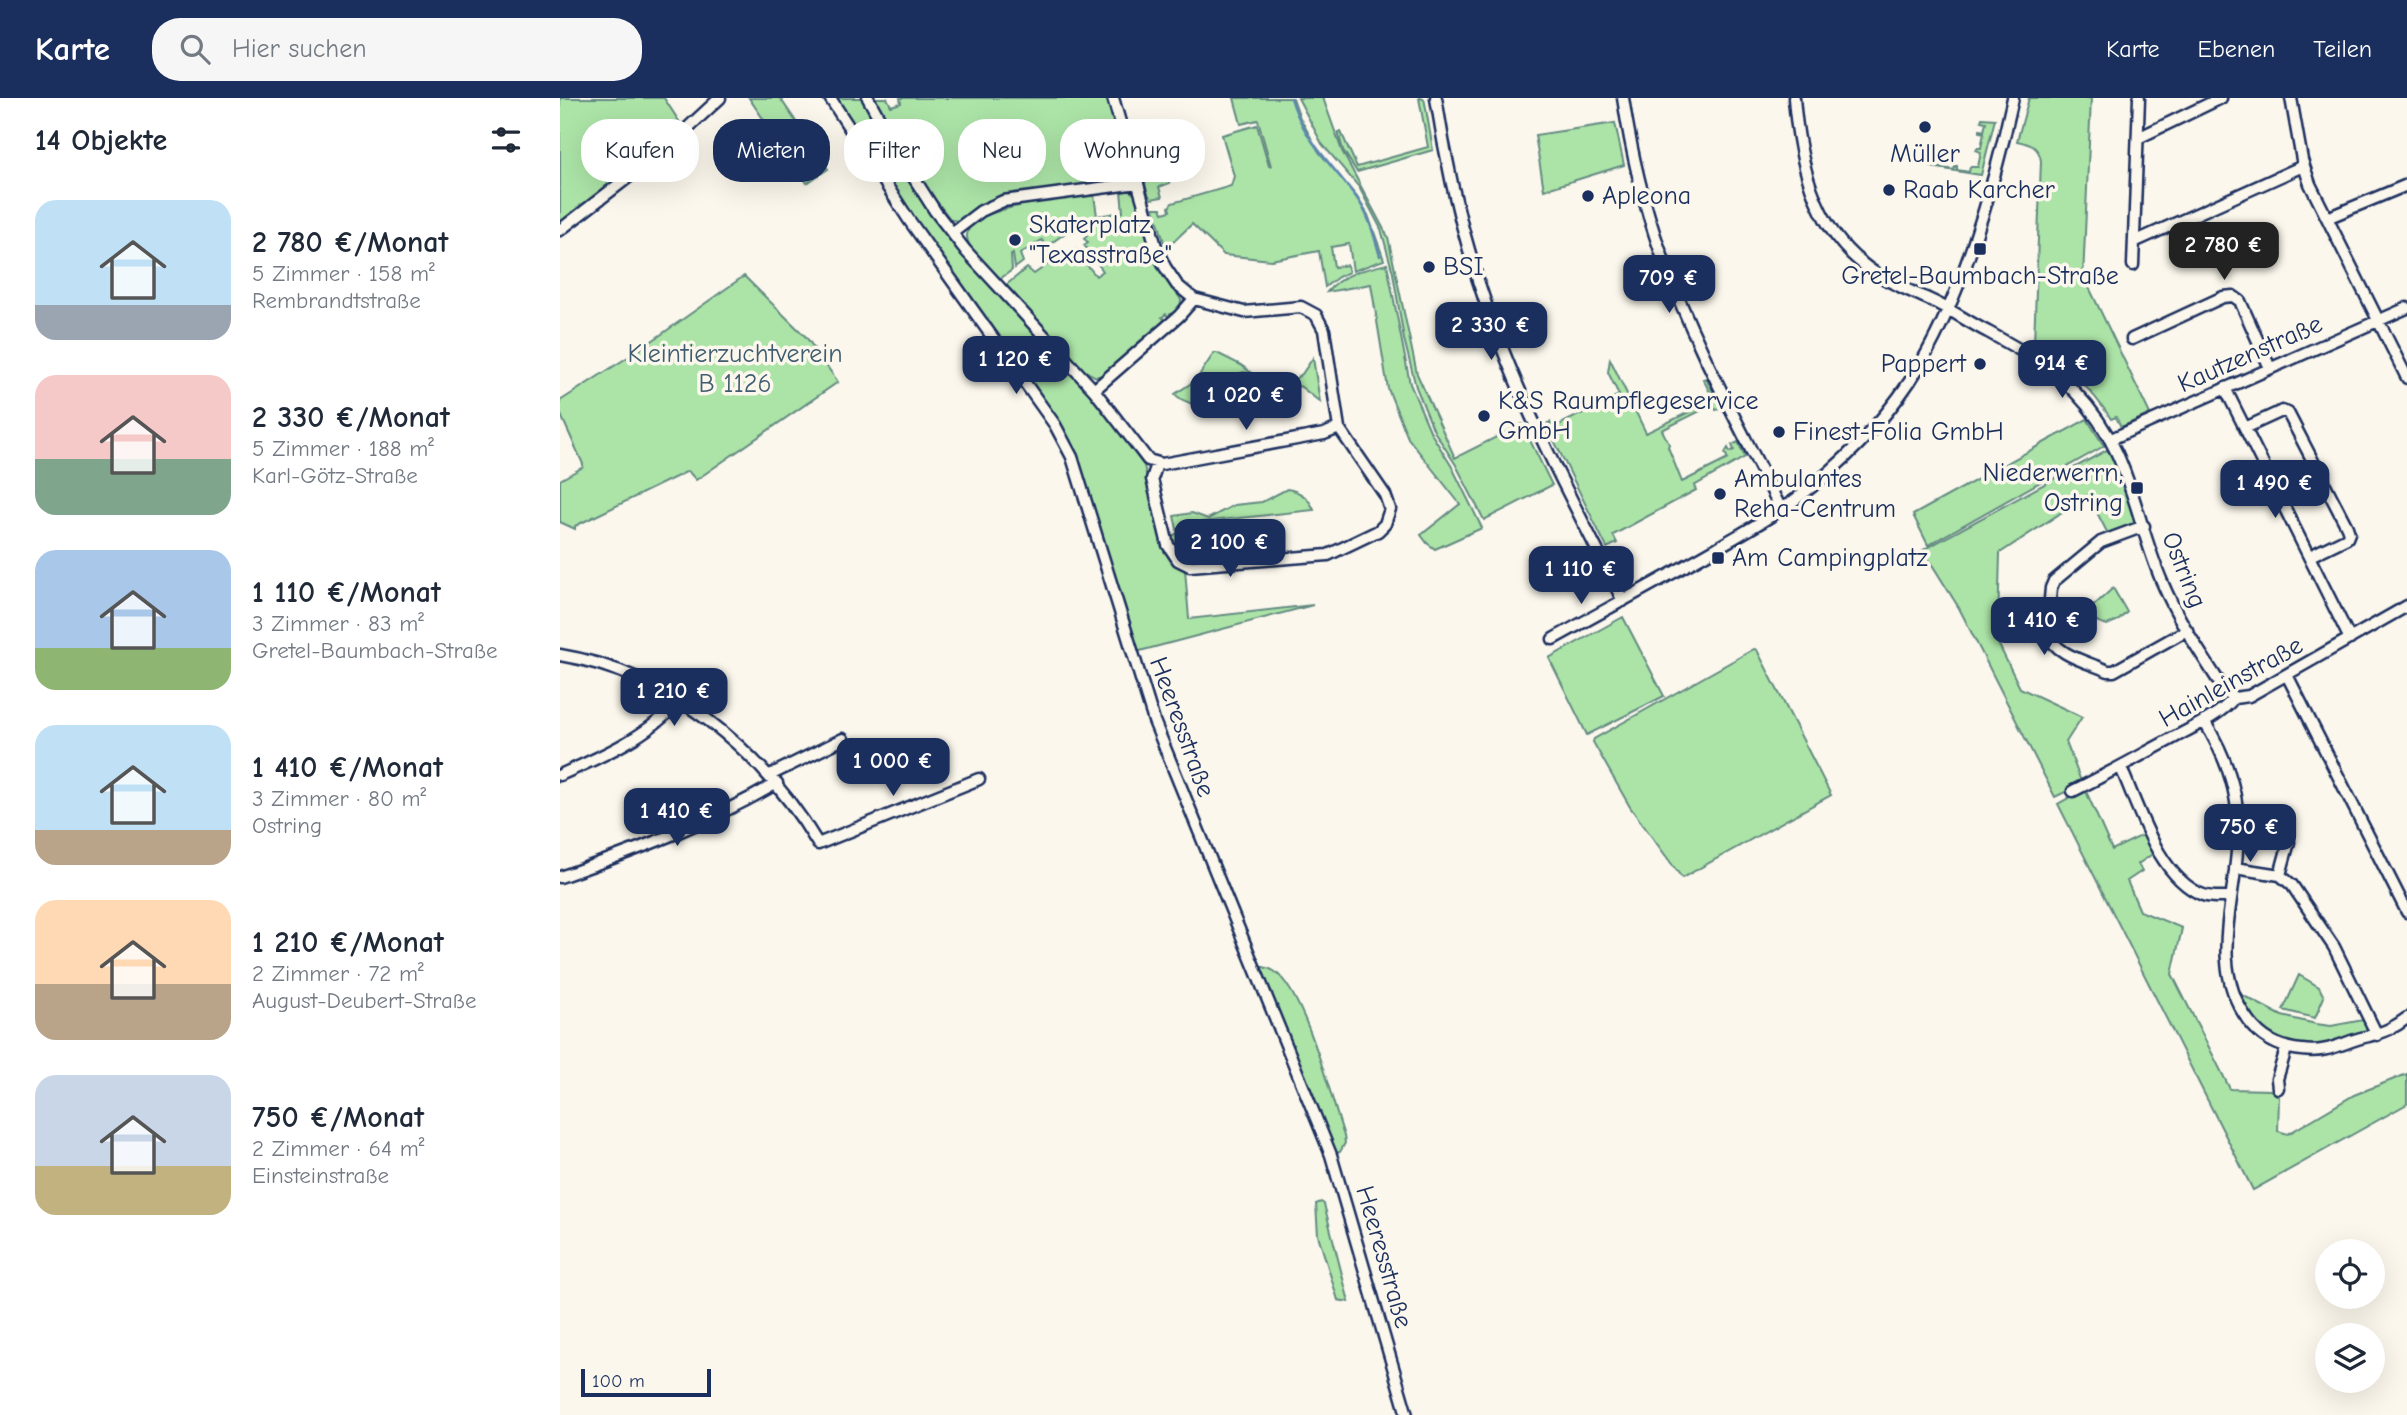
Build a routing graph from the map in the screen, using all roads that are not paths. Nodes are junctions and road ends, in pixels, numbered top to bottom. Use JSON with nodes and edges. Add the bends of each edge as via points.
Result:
{"nodes":[{"id":1,"x":720,"y":98,"type":"edge"},
{"id":2,"x":830,"y":98,"type":"edge"},
{"id":3,"x":868,"y":98,"type":"edge"},
{"id":4,"x":1114,"y":98,"type":"edge"},
{"id":5,"x":1436,"y":98,"type":"edge"},
{"id":6,"x":1623,"y":98,"type":"edge"},
{"id":7,"x":1794,"y":98,"type":"edge"},
{"id":8,"x":2012,"y":98,"type":"edge"},
{"id":9,"x":2139,"y":98,"type":"edge"},
{"id":10,"x":2221,"y":98,"type":"edge"},
{"id":11,"x":2303,"y":98,"type":"edge"},
{"id":12,"x":2292,"y":100,"type":"edge"},
{"id":13,"x":2138,"y":138,"type":"junction"},
{"id":14,"x":2303,"y":166,"type":"junction"},
{"id":15,"x":1138,"y":183,"type":"junction"},
{"id":16,"x":2407,"y":185,"type":"edge"},
{"id":17,"x":2327,"y":218,"type":"junction"},
{"id":18,"x":560,"y":230,"type":"edge"},
{"id":19,"x":952,"y":233,"type":"junction"},
{"id":20,"x":2134,"y":242,"type":"junction"},
{"id":21,"x":2133,"y":265,"type":"dead end"},
{"id":22,"x":1194,"y":299,"type":"junction"},
{"id":23,"x":2407,"y":308,"type":"edge"},
{"id":24,"x":1947,"y":309,"type":"junction"},
{"id":25,"x":2378,"y":321,"type":"junction"},
{"id":26,"x":2132,"y":339,"type":"dead end"},
{"id":27,"x":2270,"y":369,"type":"junction"},
{"id":28,"x":2407,"y":378,"type":"edge"},
{"id":29,"x":2225,"y":388,"type":"junction"},
{"id":30,"x":1094,"y":390,"type":"junction"},
{"id":31,"x":1339,"y":428,"type":"junction"},
{"id":32,"x":2245,"y":428,"type":"junction"},
{"id":33,"x":2110,"y":439,"type":"junction"},
{"id":34,"x":1160,"y":464,"type":"junction"},
{"id":35,"x":1781,"y":509,"type":"junction"},
{"id":36,"x":2144,"y":526,"type":"junction"},
{"id":37,"x":2310,"y":556,"type":"junction"},
{"id":38,"x":1623,"y":601,"type":"junction"},
{"id":39,"x":2407,"y":606,"type":"edge"},
{"id":40,"x":2186,"y":630,"type":"junction"},
{"id":41,"x":1553,"y":639,"type":"dead end"},
{"id":42,"x":2350,"y":639,"type":"junction"},
{"id":43,"x":560,"y":656,"type":"edge"},
{"id":44,"x":2287,"y":675,"type":"junction"},
{"id":45,"x":2234,"y":698,"type":"junction"},
{"id":46,"x":679,"y":701,"type":"junction"},
{"id":47,"x":2204,"y":721,"type":"junction"},
{"id":48,"x":843,"y":739,"type":"dead end"},
{"id":49,"x":2121,"y":768,"type":"junction"},
{"id":50,"x":560,"y":775,"type":"edge"},
{"id":51,"x":773,"y":779,"type":"junction"},
{"id":52,"x":979,"y":779,"type":"dead end"},
{"id":53,"x":2073,"y":791,"type":"dead end"},
{"id":54,"x":2290,"y":842,"type":"dead end"},
{"id":55,"x":2235,"y":868,"type":"junction"},
{"id":56,"x":2280,"y":875,"type":"junction"},
{"id":57,"x":560,"y":877,"type":"edge"},
{"id":58,"x":2230,"y":897,"type":"junction"},
{"id":59,"x":2407,"y":912,"type":"edge"},
{"id":60,"x":2407,"y":1018,"type":"edge"},
{"id":61,"x":2377,"y":1035,"type":"junction"},
{"id":62,"x":2286,"y":1048,"type":"junction"},
{"id":63,"x":2278,"y":1088,"type":"dead end"},
{"id":64,"x":1407,"y":1415,"type":"edge"}],
"edges":[{"from":1,"to":18,"type":"street","via":[[653,158]]},
{"from":2,"to":64,"type":"street","name":"Heeresstraße","via":[[909,220],[1055,425],[1072,457],[1154,721],[1331,1155]]},
{"from":3,"to":19,"type":"street","via":[[918,186]]},
{"from":4,"to":15,"type":"street"},
{"from":5,"to":38,"type":"street","via":[[1454,199],[1490,315],[1539,432]]},
{"from":6,"to":35,"type":"street","via":[[1642,194],[1665,265]]},
{"from":7,"to":24,"type":"street","name":"Ostring","via":[[1810,186],[1834,236],[1864,266]]},
{"from":8,"to":24,"type":"street","via":[[1988,193]]},
{"from":9,"to":13,"type":"street"},
{"from":10,"to":13,"type":"street"},
{"from":11,"to":12,"type":"street"},
{"from":12,"to":14,"type":"street"},
{"from":13,"to":20,"type":"street"},
{"from":14,"to":17,"type":"street"},
{"from":14,"to":20,"type":"street"},
{"from":15,"to":19,"type":"street","via":[[1003,201]]},
{"from":15,"to":22,"type":"street","via":[[1160,258],[1177,285]]},
{"from":16,"to":17,"type":"street"},
{"from":17,"to":25,"type":"street"},
{"from":19,"to":30,"type":"street"},
{"from":20,"to":21,"type":"street"},
{"from":22,"to":30,"type":"street"},
{"from":22,"to":31,"type":"street","via":[[1244,312],[1311,310],[1324,330]]},
{"from":23,"to":25,"type":"street","name":"Kautzenstraße"},
{"from":24,"to":33,"type":"street","name":"Ostring","via":[[2064,381]]},
{"from":24,"to":35,"type":"street","via":[[1921,363],[1878,423],[1835,467]]},
{"from":25,"to":27,"type":"street","name":"Kautzenstraße"},
{"from":25,"to":28,"type":"street"},
{"from":26,"to":27,"type":"street","via":[[2233,296],[2240,301]]},
{"from":27,"to":29,"type":"street","name":"Kautzenstraße"},
{"from":29,"to":32,"type":"street"},
{"from":29,"to":33,"type":"street","name":"Kautzenstraße"},
{"from":30,"to":34,"type":"street","via":[[1144,458]]},
{"from":31,"to":34,"type":"street"},
{"from":31,"to":34,"type":"street","via":[[1390,509],[1388,520],[1378,531],[1320,558],[1190,566],[1178,560],[1168,545],[1152,479]]},
{"from":32,"to":37,"type":"street"},
{"from":32,"to":37,"type":"street","via":[[2282,411],[2288,413],[2347,527],[2347,538]]},
{"from":33,"to":36,"type":"street","name":"Ostring"},
{"from":35,"to":38,"type":"street"},
{"from":36,"to":40,"type":"street","name":"Ostring","via":[[2161,581]]},
{"from":36,"to":40,"type":"street","name":"Ostring","via":[[2101,542],[2054,581],[2049,638],[2057,649],[2114,671]]},
{"from":37,"to":42,"type":"street"},
{"from":38,"to":41,"type":"street"},
{"from":39,"to":42,"type":"street","name":"Hainleinstraße"},
{"from":40,"to":45,"type":"street","name":"Ostring"},
{"from":42,"to":44,"type":"street","name":"Hainleinstraße"},
{"from":43,"to":46,"type":"street","via":[[639,680]]},
{"from":44,"to":45,"type":"street","name":"Hainleinstraße","via":[[2249,696]]},
{"from":44,"to":59,"type":"street"},
{"from":45,"to":47,"type":"street","name":"Hainleinstraße"},
{"from":46,"to":50,"type":"street","via":[[645,730]]},
{"from":46,"to":51,"type":"street","via":[[745,750]]},
{"from":47,"to":49,"type":"street","name":"Hainleinstraße"},
{"from":47,"to":55,"type":"street","via":[[2219,745],[2231,780],[2239,828]]},
{"from":48,"to":51,"type":"street"},
{"from":49,"to":53,"type":"street","name":"Hainleinstraße"},
{"from":49,"to":58,"type":"street","via":[[2169,867],[2205,896]]},
{"from":51,"to":52,"type":"street","via":[[818,844]]},
{"from":51,"to":57,"type":"street","via":[[752,798]]},
{"from":54,"to":56,"type":"street"},
{"from":55,"to":56,"type":"street"},
{"from":55,"to":58,"type":"street"},
{"from":56,"to":61,"type":"street","via":[[2302,897],[2334,947]]},
{"from":58,"to":62,"type":"street","via":[[2226,951],[2233,993],[2252,1025],[2267,1040]]},
{"from":60,"to":61,"type":"street"},
{"from":61,"to":62,"type":"street","via":[[2312,1052]]},
{"from":62,"to":63,"type":"street"}]}
